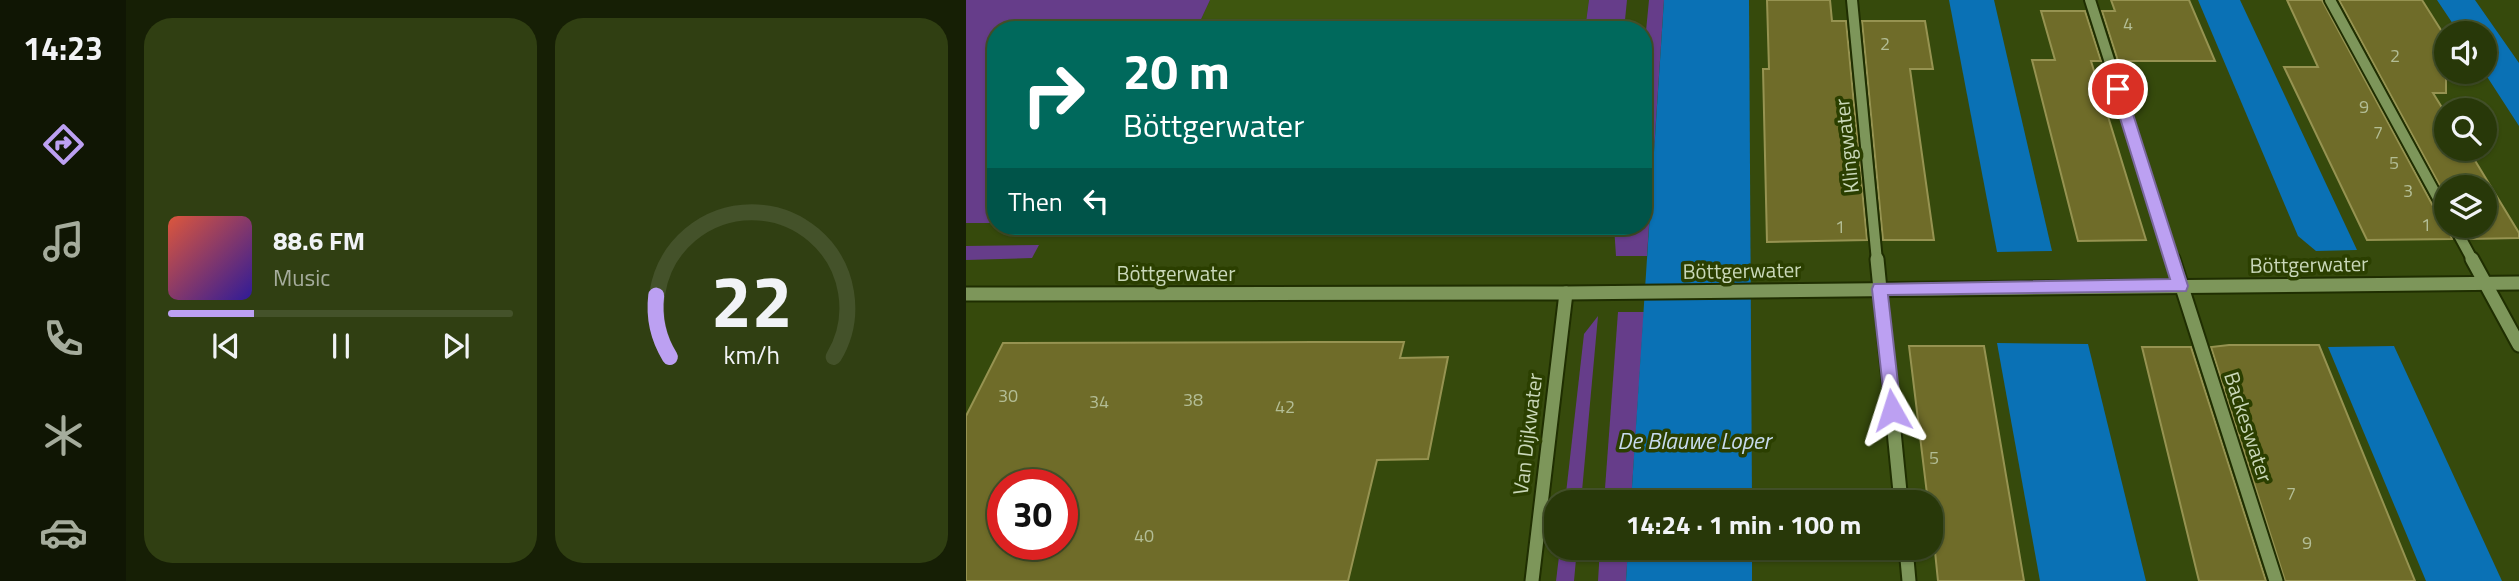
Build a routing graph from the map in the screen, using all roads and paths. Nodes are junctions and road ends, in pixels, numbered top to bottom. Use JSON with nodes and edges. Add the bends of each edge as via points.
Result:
{"nodes":[{"id":1,"x":1852,"y":0,"type":"edge"},
{"id":2,"x":2090,"y":0,"type":"edge"},
{"id":3,"x":2330,"y":0,"type":"edge"},
{"id":4,"x":2434,"y":191,"type":"edge"},
{"id":5,"x":2461,"y":238,"type":"edge"},
{"id":6,"x":2485,"y":283,"type":"junction"},
{"id":7,"x":2519,"y":283,"type":"edge"},
{"id":8,"x":2180,"y":286,"type":"junction"},
{"id":9,"x":1880,"y":289,"type":"junction"},
{"id":10,"x":966,"y":293,"type":"edge"},
{"id":11,"x":1566,"y":293,"type":"junction"},
{"id":12,"x":2519,"y":345,"type":"edge"},
{"id":13,"x":1900,"y":490,"type":"edge"},
{"id":14,"x":1907,"y":560,"type":"edge"},
{"id":15,"x":1532,"y":581,"type":"edge"},
{"id":16,"x":1909,"y":581,"type":"edge"},
{"id":17,"x":2276,"y":581,"type":"edge"}],
"edges":[{"from":1,"to":9,"type":"street","name":"Klingwater"},
{"from":2,"to":8,"type":"street","name":"Backeswater"},
{"from":3,"to":4,"type":"street"},
{"from":5,"to":6,"type":"street"},
{"from":6,"to":7,"type":"street","name":"Böttgerwater"},
{"from":6,"to":8,"type":"street","name":"Böttgerwater"},
{"from":6,"to":12,"type":"street"},
{"from":8,"to":9,"type":"street","name":"Böttgerwater"},
{"from":8,"to":17,"type":"street","name":"Backeswater"},
{"from":9,"to":11,"type":"street","name":"Böttgerwater"},
{"from":9,"to":13,"type":"street","name":"Klingwater"},
{"from":10,"to":11,"type":"street","name":"Böttgerwater"},
{"from":11,"to":15,"type":"street","name":"Van Dijkwater"},
{"from":14,"to":16,"type":"street"}]}
